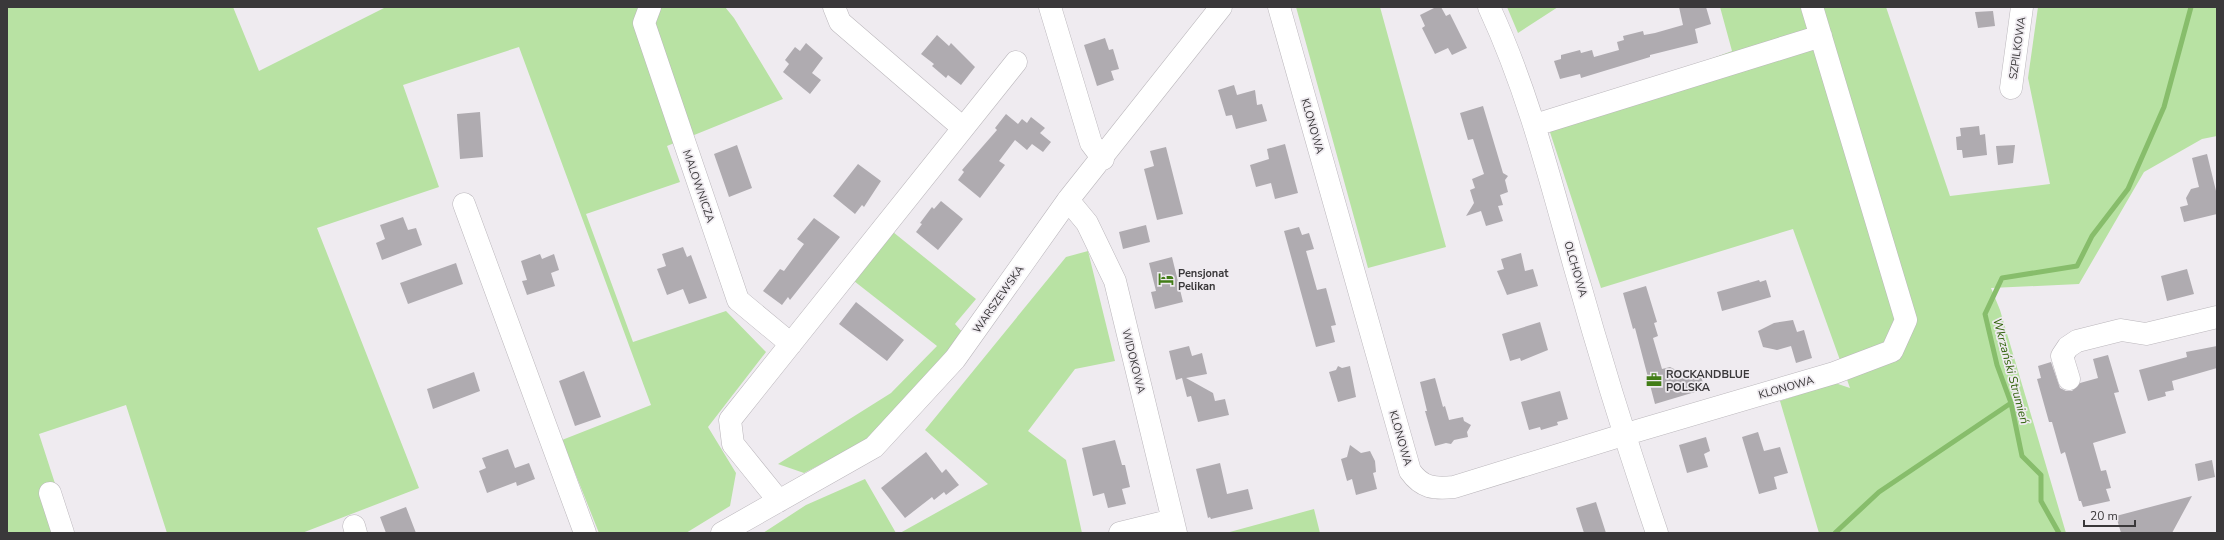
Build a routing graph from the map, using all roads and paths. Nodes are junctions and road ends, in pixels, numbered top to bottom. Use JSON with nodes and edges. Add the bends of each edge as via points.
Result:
{"nodes":[{"id":1,"x":650,"y":7,"type":"edge"},
{"id":2,"x":834,"y":7,"type":"edge"},
{"id":3,"x":1050,"y":7,"type":"edge"},
{"id":4,"x":1221,"y":7,"type":"edge"},
{"id":5,"x":1279,"y":7,"type":"edge"},
{"id":6,"x":1489,"y":7,"type":"edge"},
{"id":7,"x":1812,"y":7,"type":"edge"},
{"id":8,"x":2022,"y":7,"type":"edge"},
{"id":9,"x":1821,"y":36,"type":"junction"},
{"id":10,"x":1016,"y":62,"type":"dead end"},
{"id":11,"x":2011,"y":88,"type":"dead end"},
{"id":12,"x":1535,"y":125,"type":"junction"},
{"id":13,"x":963,"y":128,"type":"junction"},
{"id":14,"x":1103,"y":158,"type":"junction"},
{"id":15,"x":1068,"y":200,"type":"junction"},
{"id":16,"x":464,"y":204,"type":"dead end"},
{"id":17,"x":2217,"y":317,"type":"edge"},
{"id":18,"x":790,"y":344,"type":"junction"},
{"id":19,"x":2069,"y":379,"type":"dead end"},
{"id":20,"x":1623,"y":434,"type":"junction"},
{"id":21,"x":50,"y":493,"type":"dead end"},
{"id":22,"x":779,"y":501,"type":"junction"},
{"id":23,"x":1174,"y":527,"type":"edge"},
{"id":24,"x":62,"y":533,"type":"edge"},
{"id":25,"x":585,"y":533,"type":"edge"},
{"id":26,"x":722,"y":533,"type":"edge"},
{"id":27,"x":1120,"y":533,"type":"edge"},
{"id":28,"x":1657,"y":533,"type":"edge"}],
"edges":[{"from":1,"to":18,"type":"street","name":"MALOWNICZA","via":[[644,23],[738,300]]},
{"from":2,"to":13,"type":"street","via":[[840,22]]},
{"from":3,"to":14,"type":"street","via":[[1091,143]]},
{"from":4,"to":14,"type":"street","name":"WARSZEWSKA"},
{"from":5,"to":20,"type":"street","name":"KLONOWA","via":[[1410,471],[1416,480],[1425,487],[1454,487]]},
{"from":6,"to":12,"type":"street","name":"OLCHOWA","via":[[1505,42]]},
{"from":7,"to":9,"type":"street"},
{"from":8,"to":11,"type":"street","name":"SZPILKOWA"},
{"from":9,"to":12,"type":"street"},
{"from":9,"to":20,"type":"street","name":"KLONOWA","via":[[1906,320],[1892,350],[1834,373]]},
{"from":10,"to":13,"type":"street"},
{"from":12,"to":20,"type":"street","name":"OLCHOWA"},
{"from":13,"to":18,"type":"street"},
{"from":14,"to":15,"type":"street","name":"WARSZEWSKA"},
{"from":15,"to":22,"type":"street","name":"WARSZEWSKA","via":[[955,359],[874,447]]},
{"from":15,"to":23,"type":"street","name":"WIDOKOWA","via":[[1087,223],[1115,281]]},
{"from":16,"to":25,"type":"street"},
{"from":17,"to":19,"type":"street","via":[[2146,334],[2121,330],[2077,341],[2068,346],[2062,356]]},
{"from":18,"to":22,"type":"street","via":[[730,420],[733,444]]},
{"from":20,"to":28,"type":"street","name":"OLCHOWA"},
{"from":21,"to":24,"type":"street"},
{"from":22,"to":26,"type":"street","name":"WARSZEWSKA"},
{"from":23,"to":27,"type":"street"}]}
